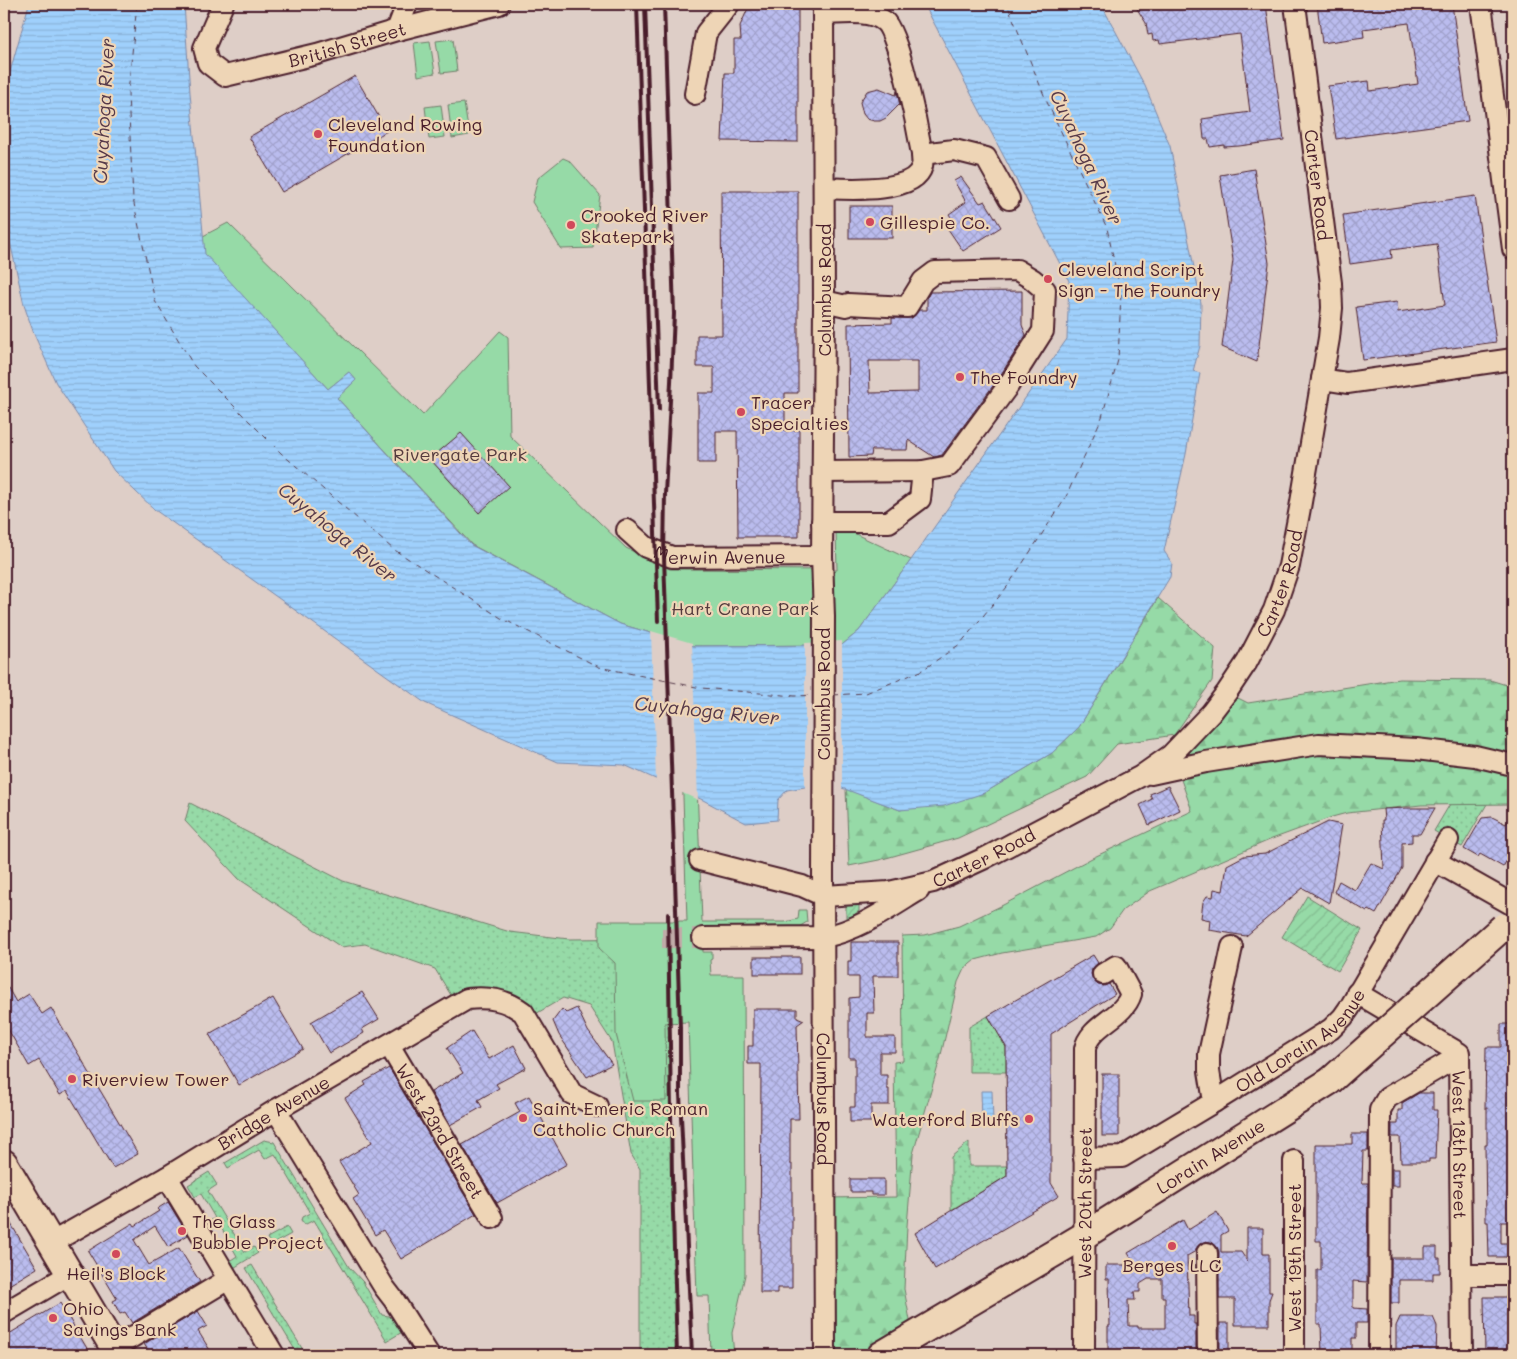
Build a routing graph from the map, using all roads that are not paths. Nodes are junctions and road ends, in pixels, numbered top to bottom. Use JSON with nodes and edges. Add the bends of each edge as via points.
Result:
{"nodes":[{"id":1,"x":223,"y":4,"type":"edge"},
{"id":2,"x":407,"y":4,"type":"edge"},
{"id":3,"x":499,"y":4,"type":"edge"},
{"id":4,"x":729,"y":4,"type":"edge"},
{"id":5,"x":1295,"y":4,"type":"edge"},
{"id":6,"x":1481,"y":4,"type":"edge"},
{"id":7,"x":823,"y":9,"type":"edge"},
{"id":8,"x":396,"y":30,"type":"junction"},
{"id":9,"x":695,"y":94,"type":"dead end"},
{"id":10,"x":922,"y":154,"type":"junction"},
{"id":11,"x":824,"y":188,"type":"junction"},
{"id":12,"x":1009,"y":199,"type":"dead end"},
{"id":13,"x":1513,"y":250,"type":"edge"},
{"id":14,"x":824,"y":301,"type":"junction"},
{"id":15,"x":1513,"y":359,"type":"edge"},
{"id":16,"x":1322,"y":379,"type":"junction"},
{"id":17,"x":924,"y":471,"type":"junction"},
{"id":18,"x":823,"y":472,"type":"junction"},
{"id":19,"x":822,"y":522,"type":"junction"},
{"id":20,"x":627,"y":530,"type":"dead end"},
{"id":21,"x":822,"y":556,"type":"junction"},
{"id":22,"x":1513,"y":765,"type":"edge"},
{"id":23,"x":1142,"y":776,"type":"junction"},
{"id":24,"x":1448,"y":840,"type":"dead end"},
{"id":25,"x":700,"y":860,"type":"dead end"},
{"id":26,"x":1435,"y":861,"type":"junction"},
{"id":27,"x":934,"y":882,"type":"junction"},
{"id":28,"x":824,"y":896,"type":"junction"},
{"id":29,"x":1513,"y":905,"type":"edge"},
{"id":30,"x":1513,"y":918,"type":"edge"},
{"id":31,"x":824,"y":937,"type":"junction"},
{"id":32,"x":703,"y":938,"type":"tunnel mouth"},
{"id":33,"x":1232,"y":947,"type":"dead end"},
{"id":34,"x":1103,"y":974,"type":"dead end"},
{"id":35,"x":1357,"y":993,"type":"junction"},
{"id":36,"x":389,"y":1045,"type":"junction"},
{"id":37,"x":1459,"y":1056,"type":"junction"},
{"id":38,"x":1214,"y":1102,"type":"junction"},
{"id":39,"x":597,"y":1106,"type":"dead end"},
{"id":40,"x":276,"y":1110,"type":"junction"},
{"id":41,"x":1084,"y":1158,"type":"junction"},
{"id":42,"x":1294,"y":1161,"type":"dead end"},
{"id":43,"x":4,"y":1163,"type":"edge"},
{"id":44,"x":167,"y":1177,"type":"junction"},
{"id":45,"x":492,"y":1218,"type":"dead end"},
{"id":46,"x":1085,"y":1235,"type":"junction"},
{"id":47,"x":51,"y":1242,"type":"junction"},
{"id":48,"x":1207,"y":1253,"type":"dead end"},
{"id":49,"x":70,"y":1274,"type":"junction"},
{"id":50,"x":1461,"y":1275,"type":"junction"},
{"id":51,"x":1513,"y":1275,"type":"edge"},
{"id":52,"x":227,"y":1280,"type":"junction"},
{"id":53,"x":4,"y":1313,"type":"edge"},
{"id":54,"x":116,"y":1352,"type":"edge"},
{"id":55,"x":274,"y":1355,"type":"edge"},
{"id":56,"x":429,"y":1355,"type":"edge"},
{"id":57,"x":826,"y":1355,"type":"edge"},
{"id":58,"x":881,"y":1355,"type":"edge"},
{"id":59,"x":1084,"y":1355,"type":"edge"},
{"id":60,"x":1208,"y":1355,"type":"edge"},
{"id":61,"x":1294,"y":1355,"type":"edge"},
{"id":62,"x":1379,"y":1355,"type":"edge"},
{"id":63,"x":1462,"y":1355,"type":"edge"}],
"edges":[{"from":1,"to":8,"type":"street","name":"British Street","via":[[204,48],[208,63],[225,76]]},
{"from":2,"to":8,"type":"street"},
{"from":3,"to":8,"type":"street","name":"British Street"},
{"from":4,"to":9,"type":"street","via":[[706,33]]},
{"from":5,"to":16,"type":"street","name":"Carter Road","via":[[1331,283],[1332,308]]},
{"from":6,"to":13,"type":"street"},
{"from":7,"to":10,"type":"street","via":[[870,15],[884,21],[891,30]]},
{"from":7,"to":11,"type":"street","name":"Columbus Road"},
{"from":10,"to":11,"type":"street","via":[[922,166],[908,181],[882,187]]},
{"from":10,"to":12,"type":"street","via":[[954,150],[986,158]]},
{"from":11,"to":14,"type":"street","name":"Columbus Road"},
{"from":14,"to":17,"type":"street","via":[[846,306],[906,307],[923,281],[934,272],[1017,270],[1045,290],[1042,331],[1008,386],[949,466]]},
{"from":14,"to":18,"type":"street","name":"Columbus Road"},
{"from":15,"to":16,"type":"street","via":[[1348,382]]},
{"from":16,"to":23,"type":"street","name":"Carter Road","via":[[1289,566],[1274,610],[1247,662],[1211,713],[1171,755]]},
{"from":17,"to":18,"type":"street"},
{"from":17,"to":19,"type":"street","via":[[920,499],[889,522]]},
{"from":18,"to":19,"type":"street","name":"Columbus Road"},
{"from":19,"to":21,"type":"street","name":"Columbus Road"},
{"from":20,"to":21,"type":"street","name":"Merwin Avenue","via":[[646,547],[672,557]]},
{"from":21,"to":28,"type":"street","name":"Columbus Road"},
{"from":22,"to":23,"type":"street","via":[[1475,756],[1416,749],[1319,744]]},
{"from":23,"to":27,"type":"street","name":"Carter Road"},
{"from":24,"to":26,"type":"street","name":"Old Lorain Avenue"},
{"from":25,"to":28,"type":"street","via":[[802,886]]},
{"from":26,"to":29,"type":"street"},
{"from":26,"to":35,"type":"street","name":"Old Lorain Avenue"},
{"from":27,"to":28,"type":"street","name":"Carter Road","via":[[889,892]]},
{"from":27,"to":31,"type":"street","via":[[852,930]]},
{"from":28,"to":31,"type":"street","name":"Columbus Road"},
{"from":30,"to":46,"type":"main road","name":"Lorain Avenue","bridge":true,"via":[[1330,1081]]},
{"from":31,"to":32,"type":"street"},
{"from":31,"to":57,"type":"street","name":"Columbus Road"},
{"from":33,"to":38,"type":"street","via":[[1208,1054]]},
{"from":34,"to":41,"type":"street","name":"West 20th Street","via":[[1116,966],[1131,994],[1124,1008],[1086,1042]]},
{"from":35,"to":37,"type":"street","name":"West 18th Street","via":[[1459,1053]]},
{"from":35,"to":38,"type":"street","name":"Old Lorain Avenue","via":[[1343,1017],[1331,1029]]},
{"from":36,"to":39,"type":"street","name":"Bridge Avenue","via":[[467,999],[499,999],[523,1012],[572,1094]]},
{"from":36,"to":40,"type":"street","name":"Bridge Avenue"},
{"from":36,"to":45,"type":"street","name":"West 23rd Street"},
{"from":37,"to":50,"type":"street","name":"West 18th Street"},
{"from":37,"to":62,"type":"street","via":[[1387,1098],[1380,1110]]},
{"from":38,"to":41,"type":"street","name":"Old Lorain Avenue","via":[[1122,1157]]},
{"from":40,"to":44,"type":"street","name":"Bridge Avenue"},
{"from":40,"to":56,"type":"street"},
{"from":41,"to":46,"type":"street","name":"West 20th Street"},
{"from":42,"to":61,"type":"street","name":"West 19th Street"},
{"from":43,"to":47,"type":"main road"},
{"from":44,"to":47,"type":"street","name":"Bridge Avenue"},
{"from":44,"to":52,"type":"street"},
{"from":46,"to":58,"type":"main road","name":"Lorain Avenue"},
{"from":46,"to":59,"type":"street","name":"West 20th Street"},
{"from":47,"to":49,"type":"main road"},
{"from":48,"to":60,"type":"street"},
{"from":49,"to":53,"type":"street"},
{"from":49,"to":54,"type":"main road"},
{"from":50,"to":51,"type":"street"},
{"from":50,"to":63,"type":"street","name":"West 18th Street"},
{"from":52,"to":54,"type":"street"},
{"from":52,"to":55,"type":"street"}]}
